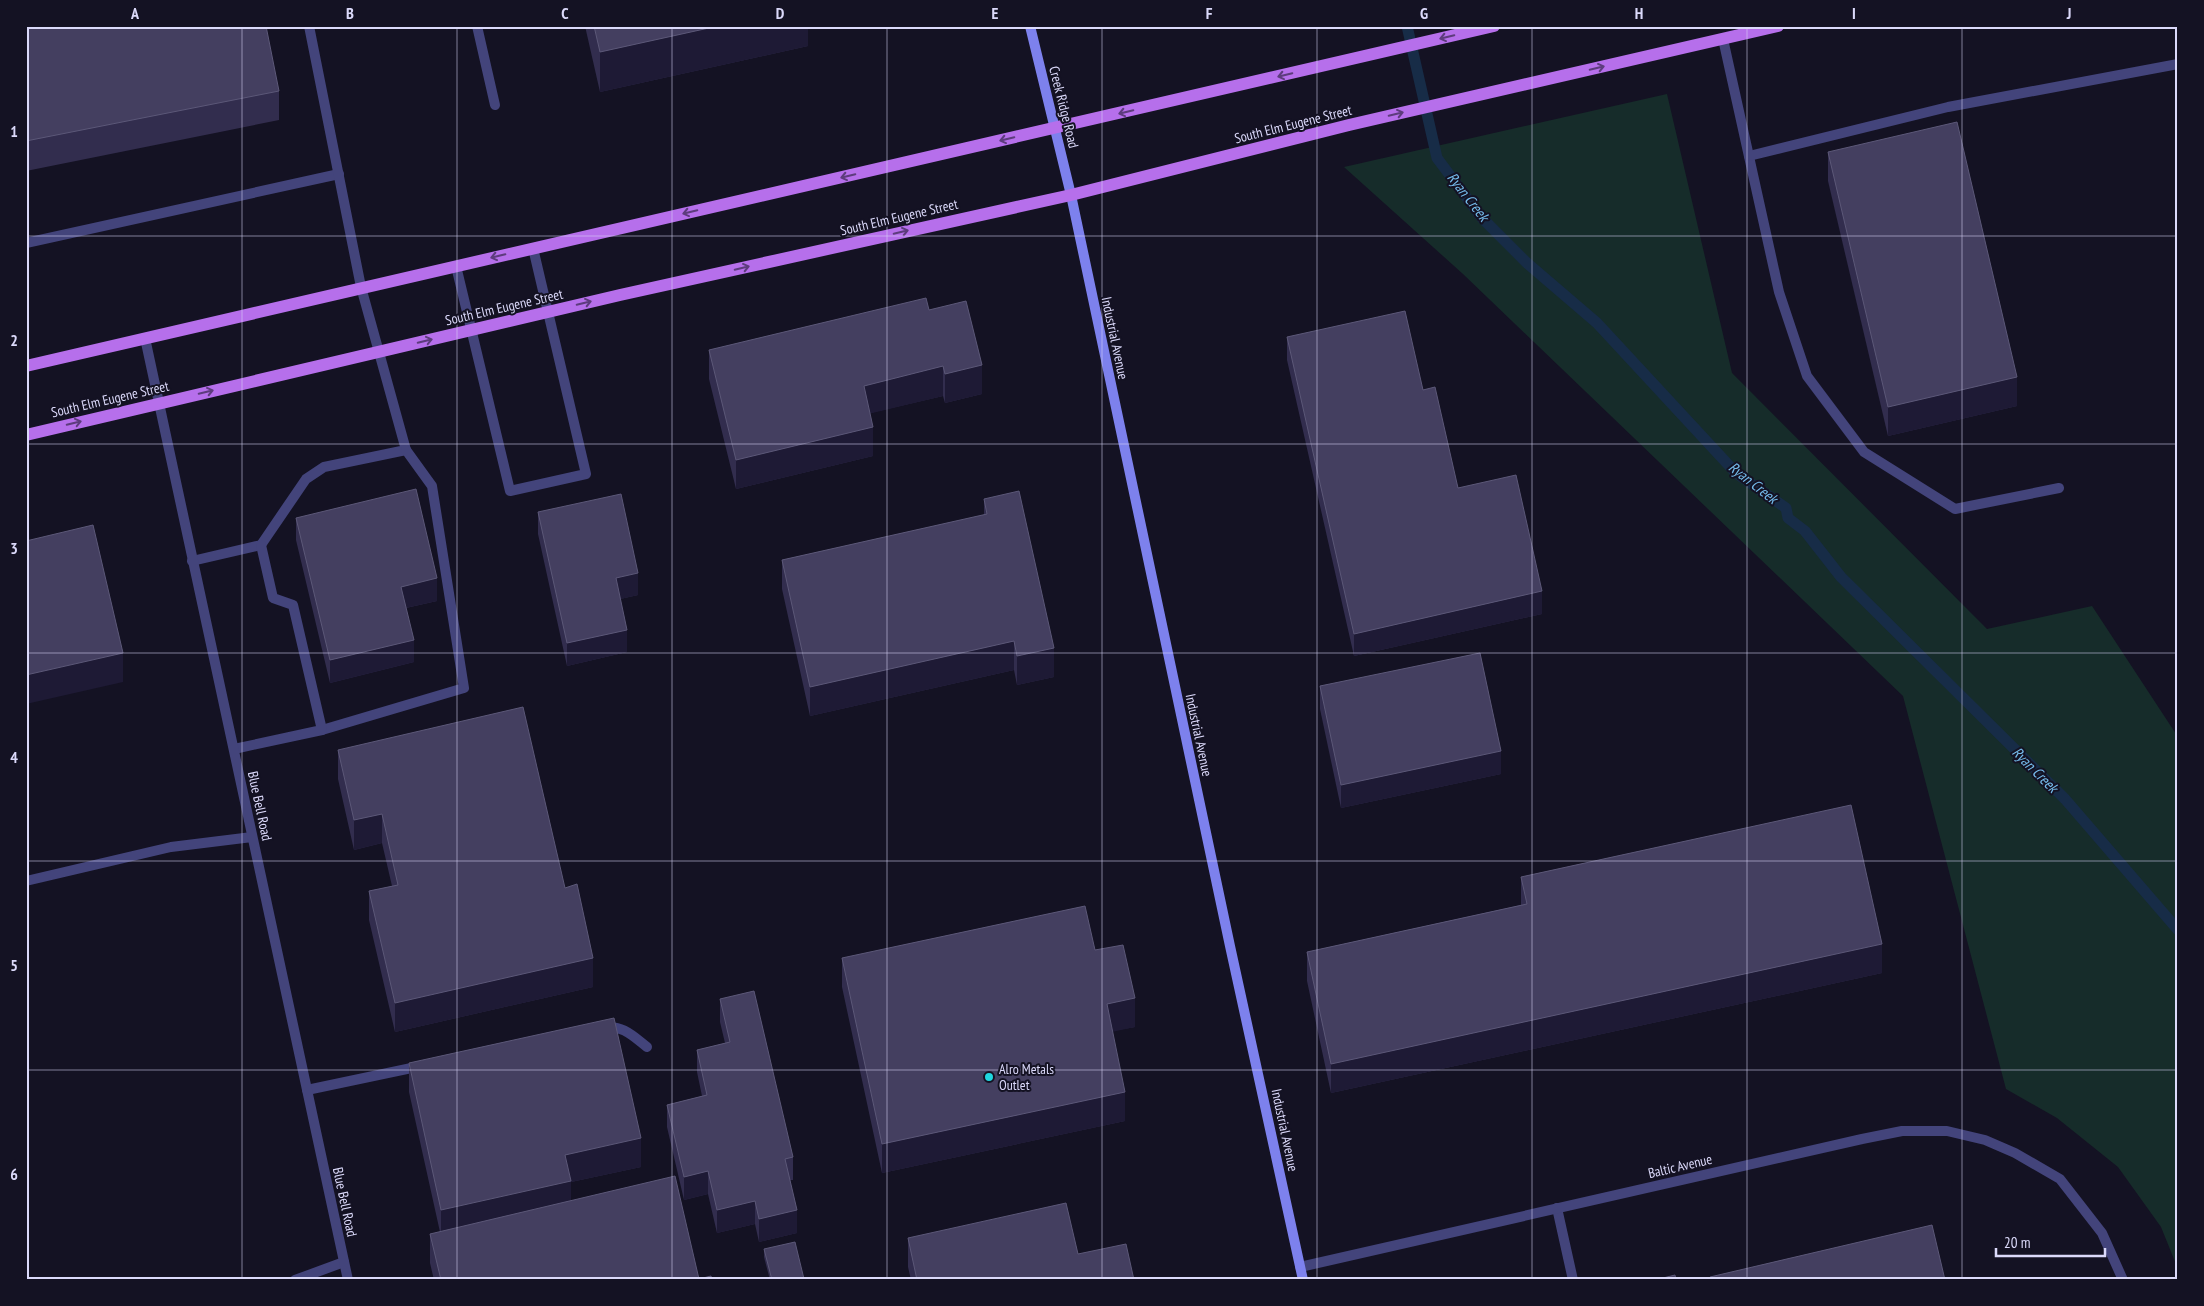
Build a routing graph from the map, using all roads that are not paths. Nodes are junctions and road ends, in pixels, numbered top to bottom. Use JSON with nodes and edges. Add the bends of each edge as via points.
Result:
{"nodes":[{"id":1,"x":309,"y":26,"type":"edge"},
{"id":2,"x":477,"y":26,"type":"edge"},
{"id":3,"x":1030,"y":26,"type":"edge"},
{"id":4,"x":1494,"y":26,"type":"edge"},
{"id":5,"x":1778,"y":26,"type":"edge"},
{"id":6,"x":1723,"y":39,"type":"junction"},
{"id":7,"x":2178,"y":64,"type":"edge"},
{"id":8,"x":495,"y":105,"type":"dead end"},
{"id":9,"x":1054,"y":129,"type":"junction"},
{"id":10,"x":1749,"y":156,"type":"junction"},
{"id":11,"x":339,"y":174,"type":"junction"},
{"id":12,"x":1071,"y":195,"type":"junction"},
{"id":13,"x":26,"y":243,"type":"edge"},
{"id":14,"x":533,"y":248,"type":"junction"},
{"id":15,"x":456,"y":266,"type":"junction"},
{"id":16,"x":361,"y":287,"type":"junction"},
{"id":17,"x":549,"y":312,"type":"junction"},
{"id":18,"x":472,"y":330,"type":"junction"},
{"id":19,"x":145,"y":338,"type":"junction"},
{"id":20,"x":378,"y":353,"type":"junction"},
{"id":21,"x":26,"y":366,"type":"edge"},
{"id":22,"x":158,"y":403,"type":"junction"},
{"id":23,"x":26,"y":435,"type":"edge"},
{"id":24,"x":406,"y":450,"type":"junction"},
{"id":25,"x":2060,"y":488,"type":"dead end"},
{"id":26,"x":261,"y":545,"type":"junction"},
{"id":27,"x":192,"y":560,"type":"junction"},
{"id":28,"x":322,"y":730,"type":"junction"},
{"id":29,"x":234,"y":749,"type":"junction"},
{"id":30,"x":252,"y":837,"type":"junction"},
{"id":31,"x":26,"y":881,"type":"edge"},
{"id":32,"x":592,"y":1030,"type":"edge"},
{"id":33,"x":647,"y":1047,"type":"dead end"},
{"id":34,"x":428,"y":1065,"type":"edge"},
{"id":35,"x":307,"y":1090,"type":"junction"},
{"id":36,"x":1557,"y":1208,"type":"junction"},
{"id":37,"x":344,"y":1262,"type":"junction"},
{"id":38,"x":1300,"y":1267,"type":"junction"},
{"id":39,"x":295,"y":1280,"type":"edge"},
{"id":40,"x":348,"y":1280,"type":"edge"},
{"id":41,"x":1303,"y":1280,"type":"edge"},
{"id":42,"x":1573,"y":1280,"type":"edge"},
{"id":43,"x":2123,"y":1280,"type":"edge"}],
"edges":[{"from":1,"to":11,"type":"street"},
{"from":2,"to":8,"type":"street"},
{"from":3,"to":9,"type":"main road","name":"Creek Ridge Road"},
{"from":4,"to":9,"type":"main road","one_way":true},
{"from":5,"to":6,"type":"main road","name":"South Elm Eugene Street"},
{"from":6,"to":10,"type":"street"},
{"from":12,"to":6,"type":"main road","name":"South Elm Eugene Street","one_way":true,"via":[[1349,125]]},
{"from":7,"to":10,"type":"street","via":[[1948,106]]},
{"from":9,"to":12,"type":"main road","name":"Creek Ridge Road"},
{"from":9,"to":14,"type":"main road","one_way":true},
{"from":10,"to":25,"type":"street","via":[[1779,292],[1807,376],[1864,452],[1955,509]]},
{"from":11,"to":13,"type":"street"},
{"from":11,"to":16,"type":"street"},
{"from":17,"to":12,"type":"main road","name":"South Elm Eugene Street","one_way":true},
{"from":12,"to":38,"type":"main road","name":"Industrial Avenue"},
{"from":14,"to":15,"type":"main road","one_way":true},
{"from":14,"to":17,"type":"street"},
{"from":15,"to":16,"type":"main road"},
{"from":15,"to":18,"type":"street"},
{"from":16,"to":19,"type":"main road"},
{"from":16,"to":20,"type":"street"},
{"from":17,"to":18,"type":"main road","name":"South Elm Eugene Street"},
{"from":17,"to":18,"type":"street","via":[[586,474],[510,492]]},
{"from":20,"to":18,"type":"main road","name":"South Elm Eugene Street","one_way":true},
{"from":19,"to":21,"type":"main road"},
{"from":19,"to":22,"type":"street","name":"Blue Bell Road"},
{"from":22,"to":20,"type":"main road","name":"South Elm Eugene Street","one_way":true},
{"from":20,"to":24,"type":"street"},
{"from":23,"to":22,"type":"main road","name":"South Elm Eugene Street","one_way":true},
{"from":22,"to":27,"type":"street","name":"Blue Bell Road"},
{"from":24,"to":26,"type":"street","via":[[324,467],[306,479]]},
{"from":24,"to":28,"type":"street","via":[[432,486],[464,688]]},
{"from":26,"to":27,"type":"street"},
{"from":26,"to":28,"type":"street","via":[[273,598],[293,605]]},
{"from":27,"to":29,"type":"street","name":"Blue Bell Road"},
{"from":28,"to":29,"type":"street"},
{"from":29,"to":30,"type":"street","name":"Blue Bell Road"},
{"from":30,"to":31,"type":"street","via":[[172,847]]},
{"from":30,"to":35,"type":"street","name":"Blue Bell Road"},
{"from":32,"to":33,"type":"street","via":[[612,1026],[625,1030]]},
{"from":34,"to":35,"type":"street"},
{"from":35,"to":37,"type":"street","name":"Blue Bell Road"},
{"from":36,"to":38,"type":"street","name":"Baltic Avenue"},
{"from":36,"to":42,"type":"street"},
{"from":36,"to":43,"type":"street","name":"Baltic Avenue","via":[[1902,1131],[1947,1132],[1985,1140],[2060,1179],[2102,1233]]},
{"from":37,"to":39,"type":"street"},
{"from":37,"to":40,"type":"street","name":"Blue Bell Road"},
{"from":38,"to":41,"type":"main road","name":"Industrial Avenue"}]}
